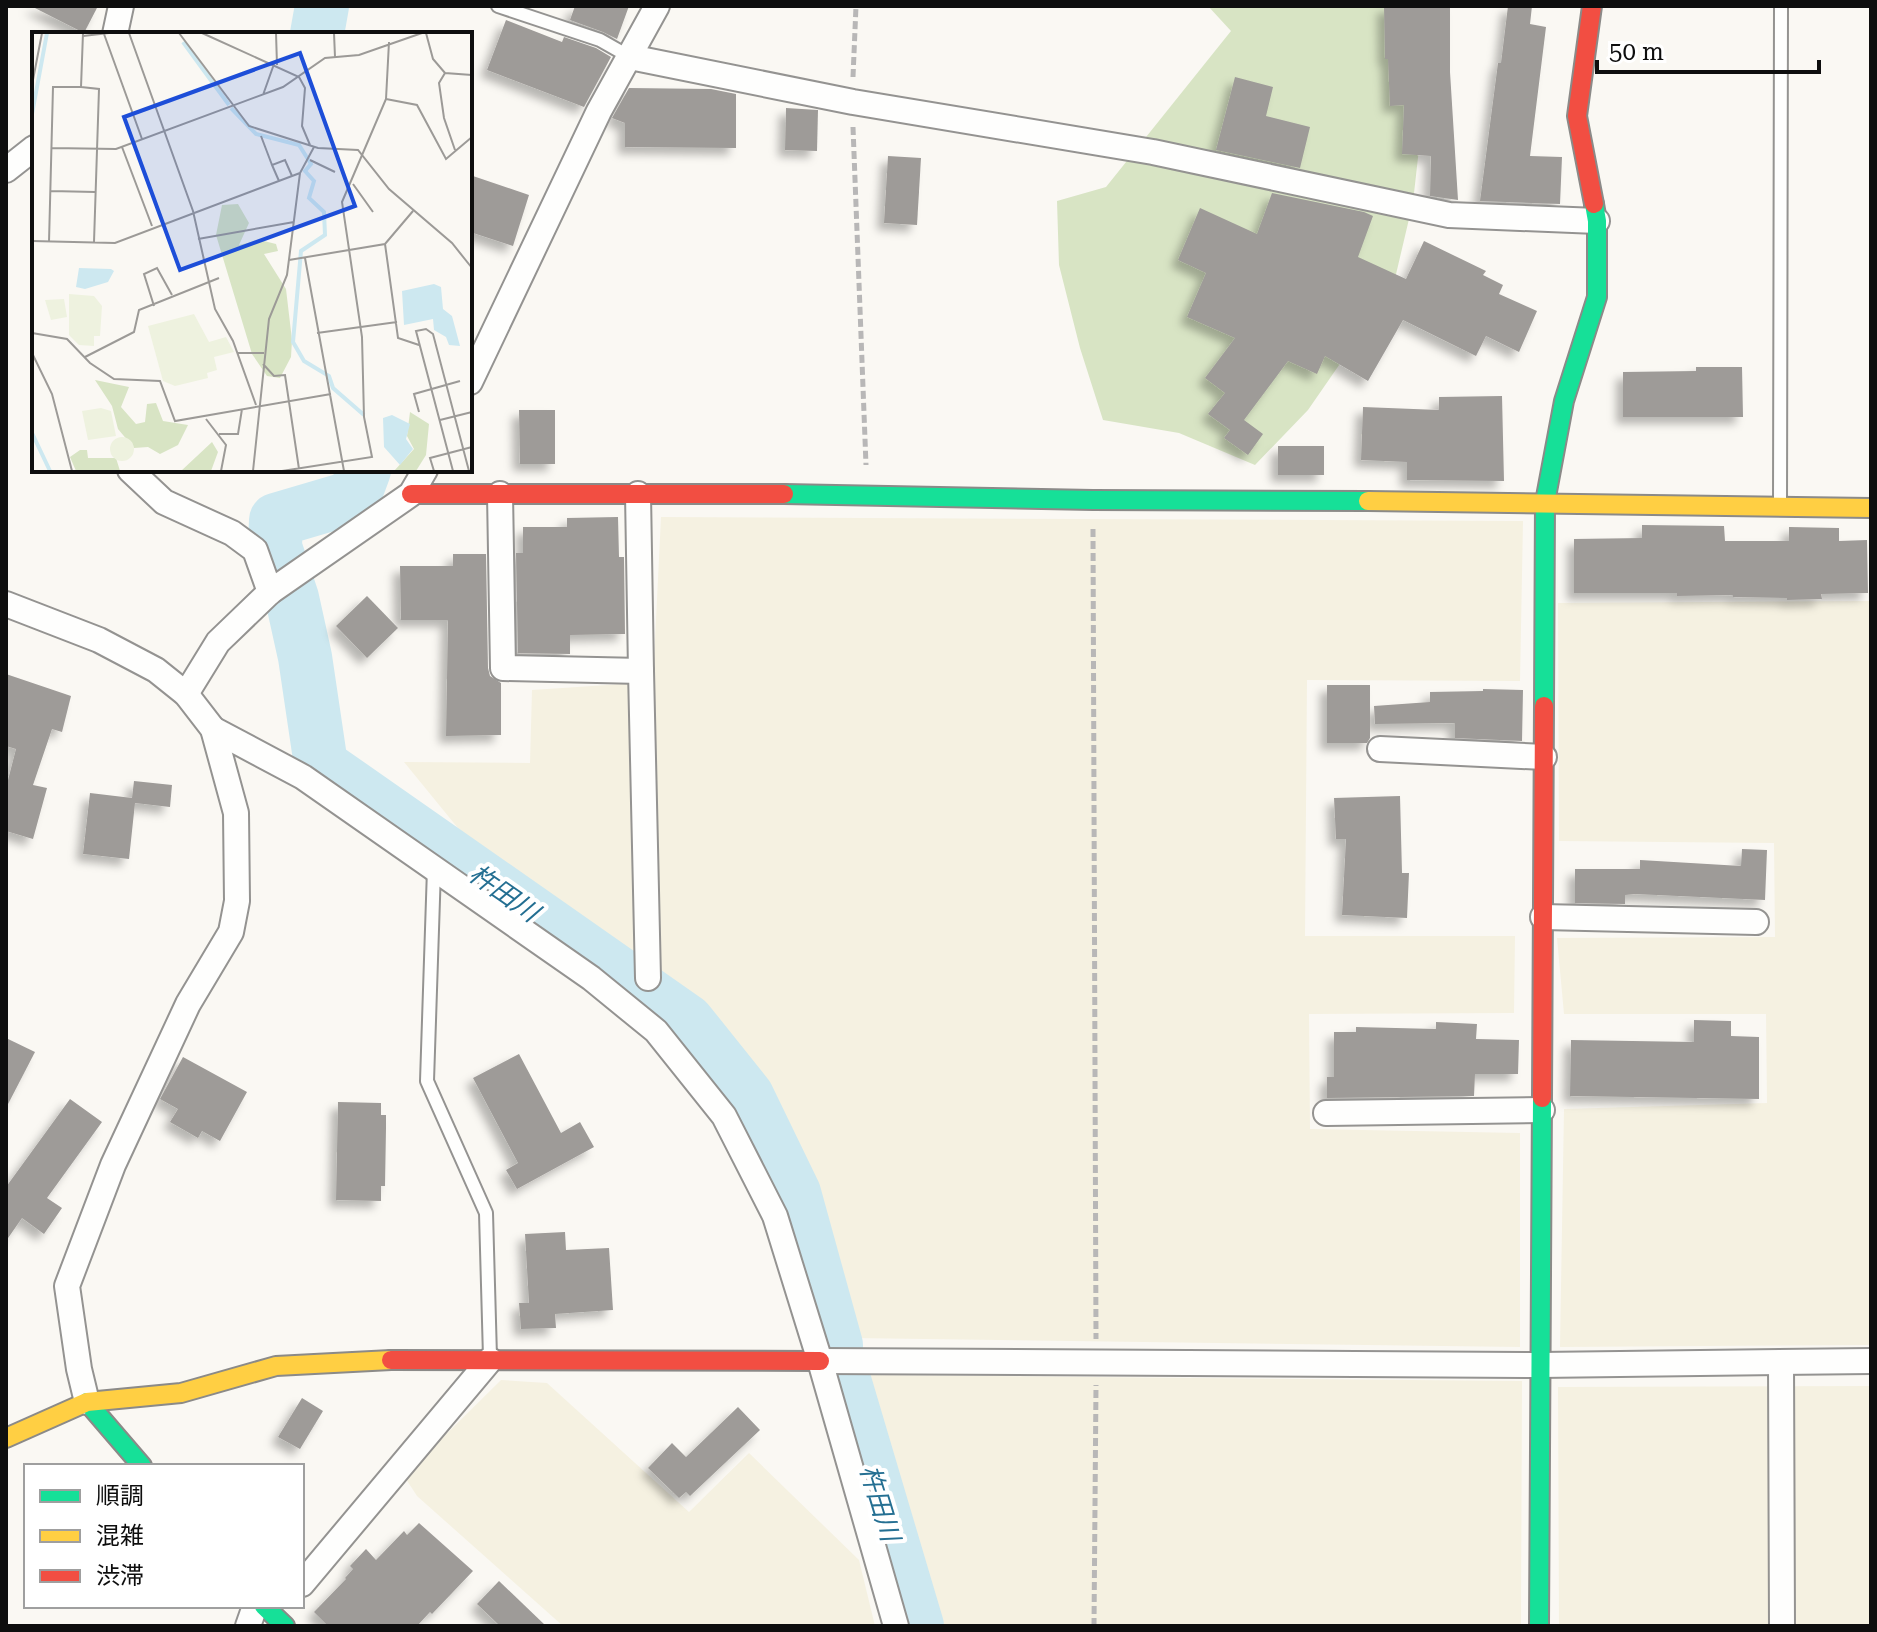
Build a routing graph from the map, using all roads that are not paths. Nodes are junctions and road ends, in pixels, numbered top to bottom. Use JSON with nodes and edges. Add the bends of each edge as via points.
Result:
{"nodes":[{"id":1,"x":121,"y":6,"type":"edge"},
{"id":2,"x":498,"y":6,"type":"edge"},
{"id":3,"x":657,"y":6,"type":"edge"},
{"id":4,"x":1592,"y":6,"type":"edge"},
{"id":5,"x":1781,"y":6,"type":"edge"},
{"id":6,"x":115,"y":32,"type":"edge"},
{"id":7,"x":630,"y":57,"type":"junction"},
{"id":8,"x":32,"y":150,"type":"edge"},
{"id":9,"x":6,"y":170,"type":"edge"},
{"id":10,"x":1597,"y":221,"type":"junction"},
{"id":11,"x":472,"y":378,"type":"edge"},
{"id":12,"x":132,"y":472,"type":"edge"},
{"id":13,"x":424,"y":472,"type":"edge"},
{"id":14,"x":411,"y":494,"type":"junction"},
{"id":15,"x":500,"y":494,"type":"junction"},
{"id":16,"x":638,"y":494,"type":"junction"},
{"id":17,"x":1545,"y":502,"type":"junction"},
{"id":18,"x":1780,"y":506,"type":"junction"},
{"id":19,"x":1871,"y":508,"type":"edge"},
{"id":20,"x":270,"y":592,"type":"junction"},
{"id":21,"x":6,"y":604,"type":"edge"},
{"id":22,"x":641,"y":671,"type":"junction"},
{"id":23,"x":186,"y":694,"type":"junction"},
{"id":24,"x":213,"y":729,"type":"junction"},
{"id":25,"x":1380,"y":749,"type":"dead end"},
{"id":26,"x":1544,"y":757,"type":"junction"},
{"id":27,"x":434,"y":869,"type":"junction"},
{"id":28,"x":1543,"y":917,"type":"junction"},
{"id":29,"x":1756,"y":922,"type":"dead end"},
{"id":30,"x":648,"y":978,"type":"dead end"},
{"id":31,"x":1542,"y":1110,"type":"junction"},
{"id":32,"x":1326,"y":1113,"type":"dead end"},
{"id":33,"x":490,"y":1360,"type":"junction"},
{"id":34,"x":820,"y":1361,"type":"junction"},
{"id":35,"x":1871,"y":1361,"type":"edge"},
{"id":36,"x":1781,"y":1362,"type":"junction"},
{"id":37,"x":1540,"y":1365,"type":"junction"},
{"id":38,"x":87,"y":1402,"type":"junction"},
{"id":39,"x":6,"y":1438,"type":"edge"},
{"id":40,"x":140,"y":1464,"type":"edge"},
{"id":41,"x":304,"y":1582,"type":"edge"},
{"id":42,"x":273,"y":1612,"type":"edge"},
{"id":43,"x":248,"y":1626,"type":"edge"},
{"id":44,"x":896,"y":1626,"type":"edge"},
{"id":45,"x":1539,"y":1626,"type":"edge"},
{"id":46,"x":1782,"y":1626,"type":"edge"}],
"edges":[{"from":1,"to":6,"type":"street"},
{"from":2,"to":7,"type":"lane","via":[[600,40]]},
{"from":3,"to":7,"type":"street"},
{"from":4,"to":10,"type":"street","via":[[1577,116]]},
{"from":5,"to":18,"type":"lane"},
{"from":7,"to":10,"type":"street","via":[[853,102],[1153,152],[1449,215]]},
{"from":7,"to":11,"type":"street"},
{"from":8,"to":9,"type":"street"},
{"from":10,"to":17,"type":"street","via":[[1597,297],[1564,401]]},
{"from":12,"to":20,"type":"street","via":[[164,502],[232,533],[255,550]]},
{"from":13,"to":14,"type":"street"},
{"from":14,"to":15,"type":"street"},
{"from":14,"to":20,"type":"street"},
{"from":15,"to":16,"type":"street"},
{"from":15,"to":22,"type":"street","via":[[503,668]]},
{"from":16,"to":17,"type":"street"},
{"from":16,"to":22,"type":"street"},
{"from":17,"to":18,"type":"street"},
{"from":17,"to":26,"type":"street"},
{"from":18,"to":19,"type":"street"},
{"from":20,"to":23,"type":"street","via":[[218,642]]},
{"from":21,"to":23,"type":"street","via":[[99,640],[156,670]]},
{"from":22,"to":30,"type":"street"},
{"from":23,"to":24,"type":"street"},
{"from":24,"to":27,"type":"street","via":[[303,777]]},
{"from":24,"to":38,"type":"street","via":[[236,813],[237,901],[231,932],[188,1004],[113,1165],[67,1286]]},
{"from":25,"to":26,"type":"street"},
{"from":26,"to":28,"type":"street"},
{"from":27,"to":33,"type":"lane","via":[[427,1081],[486,1213]]},
{"from":27,"to":34,"type":"street","via":[[591,978],[656,1031],[724,1116],[775,1216]]},
{"from":28,"to":29,"type":"street"},
{"from":28,"to":31,"type":"street"},
{"from":31,"to":32,"type":"street"},
{"from":31,"to":37,"type":"street"},
{"from":33,"to":34,"type":"street"},
{"from":33,"to":38,"type":"street","via":[[276,1366],[181,1393]]},
{"from":33,"to":41,"type":"street"},
{"from":34,"to":37,"type":"street"},
{"from":34,"to":44,"type":"street"},
{"from":35,"to":36,"type":"street"},
{"from":36,"to":37,"type":"street"},
{"from":36,"to":46,"type":"street"},
{"from":37,"to":45,"type":"street"},
{"from":38,"to":39,"type":"street"},
{"from":38,"to":40,"type":"street"},
{"from":42,"to":43,"type":"street"}]}
